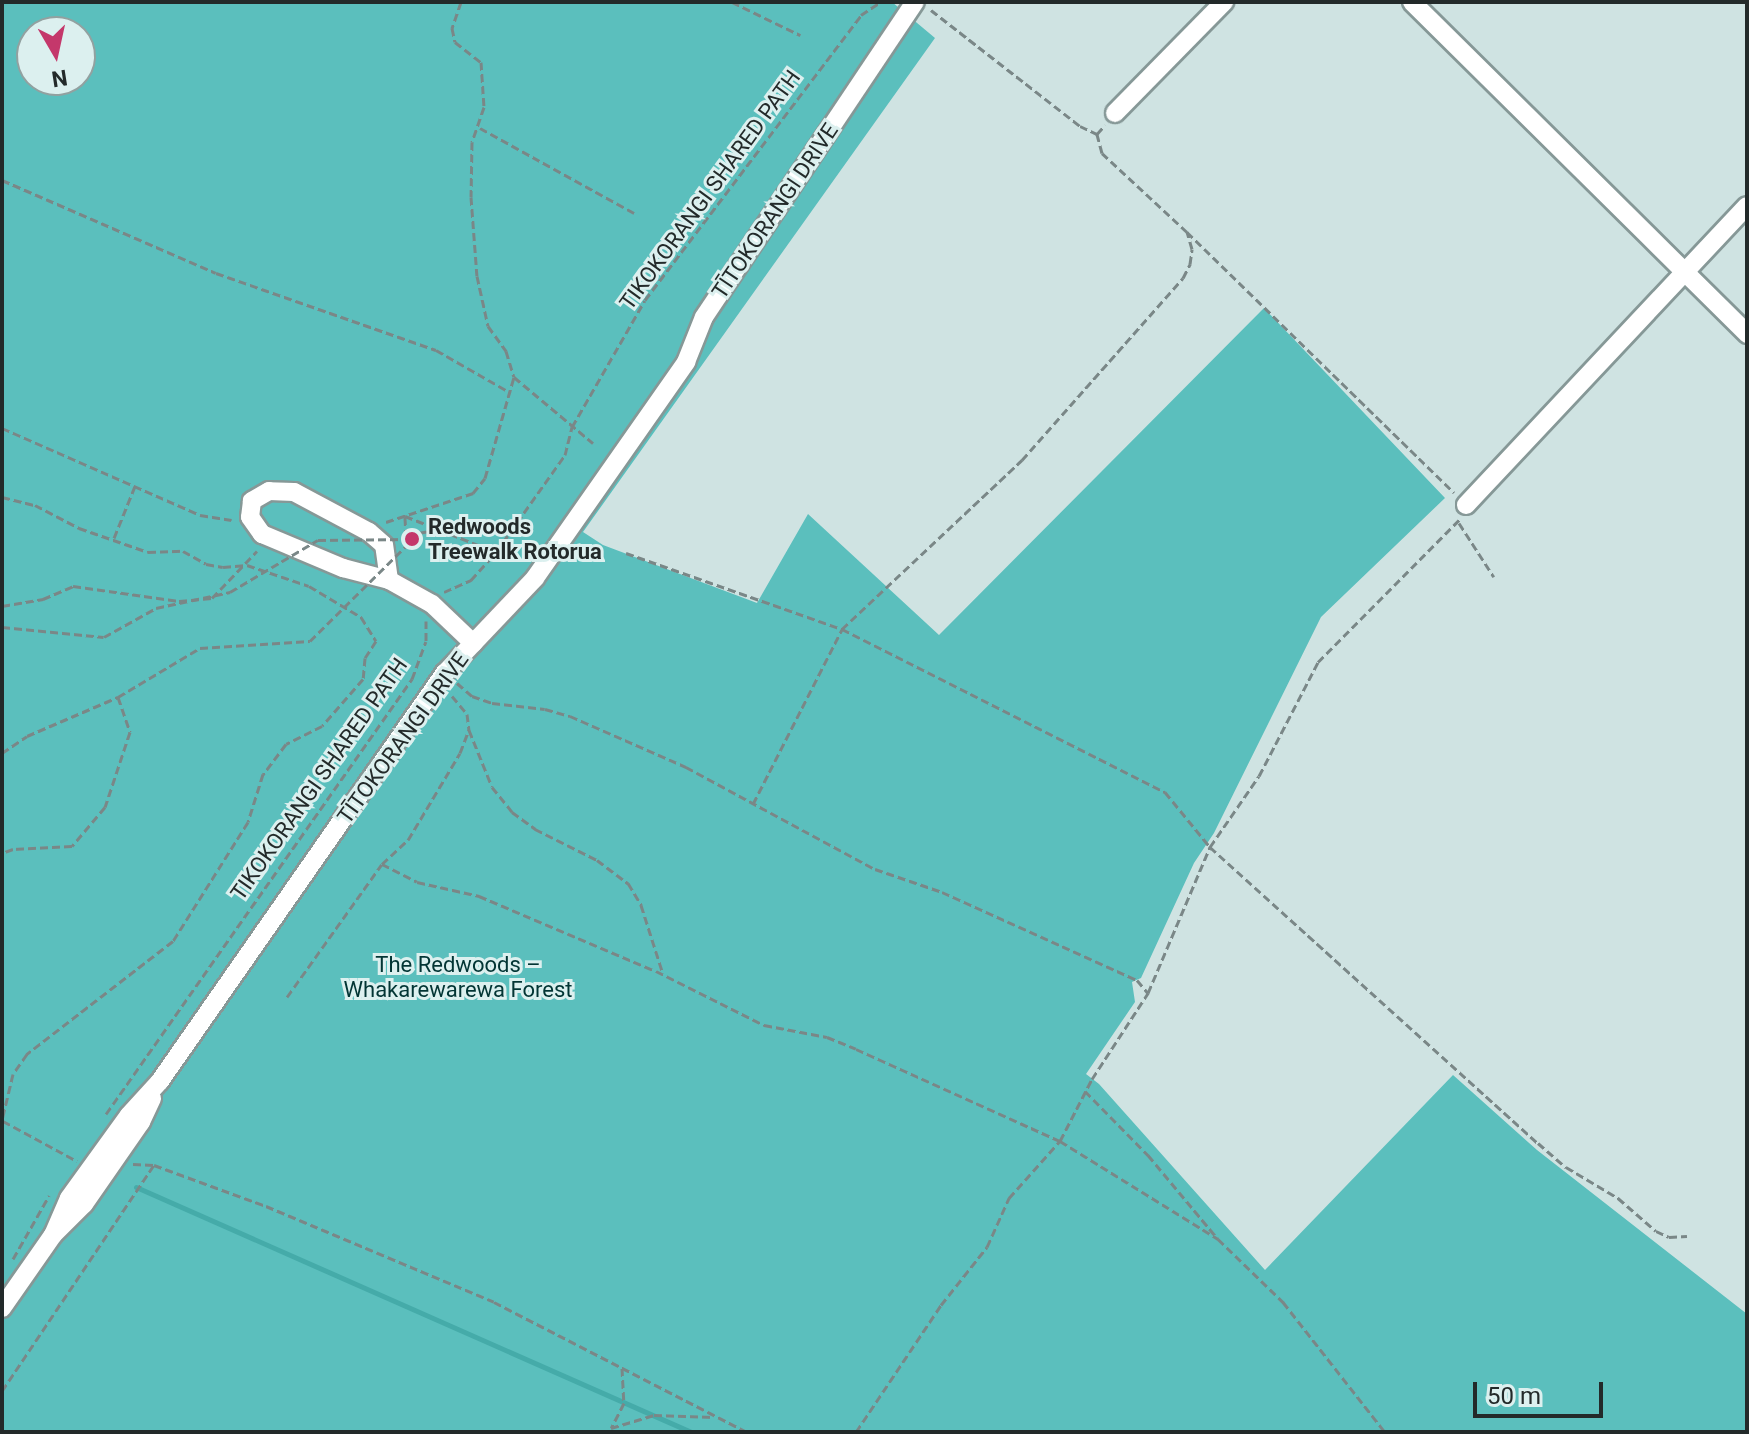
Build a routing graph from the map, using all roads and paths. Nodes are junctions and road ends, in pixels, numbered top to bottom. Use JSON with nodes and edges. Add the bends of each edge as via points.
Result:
{"nodes":[{"id":1,"x":461,"y":2,"type":"edge"},
{"id":2,"x":732,"y":2,"type":"edge"},
{"id":3,"x":880,"y":2,"type":"edge"},
{"id":4,"x":1224,"y":2,"type":"edge"},
{"id":5,"x":1412,"y":2,"type":"edge"},
{"id":6,"x":922,"y":5,"type":"edge"},
{"id":7,"x":800,"y":35,"type":"dead end"},
{"id":8,"x":1115,"y":113,"type":"dead end"},
{"id":9,"x":479,"y":128,"type":"junction"},
{"id":10,"x":2,"y":180,"type":"edge"},
{"id":11,"x":1747,"y":206,"type":"edge"},
{"id":12,"x":634,"y":213,"type":"dead end"},
{"id":13,"x":1187,"y":232,"type":"junction"},
{"id":14,"x":1686,"y":274,"type":"junction"},
{"id":15,"x":1747,"y":334,"type":"edge"},
{"id":16,"x":514,"y":377,"type":"junction"},
{"id":17,"x":511,"y":393,"type":"junction"},
{"id":18,"x":572,"y":427,"type":"junction"},
{"id":19,"x":2,"y":428,"type":"edge"},
{"id":20,"x":593,"y":443,"type":"dead end"},
{"id":21,"x":135,"y":486,"type":"junction"},
{"id":22,"x":2,"y":497,"type":"edge"},
{"id":23,"x":1462,"y":513,"type":"junction"},
{"id":24,"x":405,"y":516,"type":"junction"},
{"id":25,"x":377,"y":521,"type":"dead end"},
{"id":26,"x":252,"y":522,"type":"junction"},
{"id":27,"x":437,"y":529,"type":"junction"},
{"id":28,"x":267,"y":536,"type":"junction"},
{"id":29,"x":406,"y":536,"type":"junction"},
{"id":30,"x":413,"y":539,"type":"junction"},
{"id":31,"x":113,"y":540,"type":"junction"},
{"id":32,"x":496,"y":552,"type":"junction"},
{"id":33,"x":626,"y":553,"type":"dead end"},
{"id":34,"x":247,"y":565,"type":"junction"},
{"id":35,"x":1494,"y":577,"type":"dead end"},
{"id":36,"x":389,"y":580,"type":"junction"},
{"id":37,"x":432,"y":604,"type":"junction"},
{"id":38,"x":2,"y":606,"type":"edge"},
{"id":39,"x":2,"y":627,"type":"edge"},
{"id":40,"x":842,"y":629,"type":"junction"},
{"id":41,"x":473,"y":643,"type":"junction"},
{"id":42,"x":416,"y":670,"type":"junction"},
{"id":43,"x":441,"y":678,"type":"junction"},
{"id":44,"x":118,"y":697,"type":"junction"},
{"id":45,"x":469,"y":730,"type":"junction"},
{"id":46,"x":2,"y":753,"type":"edge"},
{"id":47,"x":753,"y":804,"type":"junction"},
{"id":48,"x":1210,"y":847,"type":"junction"},
{"id":49,"x":2,"y":853,"type":"edge"},
{"id":50,"x":382,"y":864,"type":"junction"},
{"id":51,"x":663,"y":974,"type":"junction"},
{"id":52,"x":1148,"y":993,"type":"junction"},
{"id":53,"x":287,"y":997,"type":"dead end"},
{"id":54,"x":160,"y":1081,"type":"junction"},
{"id":55,"x":1085,"y":1091,"type":"junction"},
{"id":56,"x":105,"y":1114,"type":"dead end"},
{"id":57,"x":2,"y":1120,"type":"edge"},
{"id":58,"x":1060,"y":1141,"type":"junction"},
{"id":59,"x":81,"y":1150,"type":"dead end"},
{"id":60,"x":130,"y":1163,"type":"dead end"},
{"id":61,"x":83,"y":1164,"type":"junction"},
{"id":62,"x":154,"y":1165,"type":"junction"},
{"id":63,"x":67,"y":1170,"type":"dead end"},
{"id":64,"x":51,"y":1193,"type":"dead end"},
{"id":65,"x":53,"y":1235,"type":"junction"},
{"id":66,"x":1687,"y":1236,"type":"dead end"},
{"id":67,"x":1218,"y":1239,"type":"junction"},
{"id":68,"x":7,"y":1268,"type":"dead end"},
{"id":69,"x":2,"y":1308,"type":"edge"},
{"id":70,"x":622,"y":1368,"type":"junction"},
{"id":71,"x":2,"y":1391,"type":"edge"},
{"id":72,"x":718,"y":1417,"type":"junction"},
{"id":73,"x":610,"y":1430,"type":"edge"},
{"id":74,"x":747,"y":1432,"type":"edge"},
{"id":75,"x":856,"y":1432,"type":"edge"},
{"id":76,"x":1385,"y":1432,"type":"edge"}],
"edges":[{"from":1,"to":9,"type":"path","via":[[452,28],[455,42],[481,62],[484,107]]},
{"from":2,"to":7,"type":"path"},
{"from":3,"to":18,"type":"path","name":"TIKOKORANGI SHARED PATH","via":[[861,15],[645,300]]},
{"from":4,"to":8,"type":"street"},
{"from":5,"to":14,"type":"street"},
{"from":6,"to":13,"type":"path","via":[[1097,134],[1102,153]]},
{"from":6,"to":41,"type":"street","name":"TĪTOKORANGI DRIVE","via":[[704,317],[686,362],[535,578]]},
{"from":9,"to":12,"type":"path"},
{"from":9,"to":16,"type":"path","via":[[471,156],[477,276],[488,326],[506,351]]},
{"from":10,"to":17,"type":"path","via":[[216,273],[436,350]]},
{"from":11,"to":14,"type":"street"},
{"from":13,"to":23,"type":"path"},
{"from":13,"to":40,"type":"path","via":[[1192,249],[1183,278],[1022,460]]},
{"from":14,"to":15,"type":"street"},
{"from":14,"to":23,"type":"street"},
{"from":16,"to":17,"type":"path"},
{"from":16,"to":18,"type":"path"},
{"from":17,"to":24,"type":"path","via":[[485,478],[473,493]]},
{"from":18,"to":20,"type":"path"},
{"from":18,"to":32,"type":"path","name":"TIKOKORANGI SHARED PATH","via":[[565,455]]},
{"from":19,"to":21,"type":"path"},
{"from":21,"to":26,"type":"path","via":[[200,515]]},
{"from":21,"to":31,"type":"path"},
{"from":22,"to":31,"type":"path","via":[[35,505]]},
{"from":23,"to":35,"type":"path"},
{"from":23,"to":48,"type":"path","via":[[1318,662],[1259,776]]},
{"from":24,"to":25,"type":"path"},
{"from":24,"to":27,"type":"path"},
{"from":24,"to":29,"type":"path"},
{"from":26,"to":28,"type":"street"},
{"from":26,"to":36,"type":"street","via":[[255,497],[269,491],[294,492],[378,537]]},
{"from":27,"to":29,"type":"path"},
{"from":27,"to":32,"type":"path"},
{"from":28,"to":34,"type":"path"},
{"from":28,"to":36,"type":"street","via":[[343,568]]},
{"from":29,"to":30,"type":"path","bridge":true,"via":[[408,545],[418,545],[419,535],[411,533]]},
{"from":30,"to":39,"type":"path","bridge":true,"via":[[318,540],[230,592],[156,608],[104,637]]},
{"from":30,"to":44,"type":"path","bridge":true,"via":[[310,641],[200,648]]},
{"from":31,"to":34,"type":"path","via":[[148,552],[183,551],[206,564]]},
{"from":32,"to":37,"type":"path","name":"TIKOKORANGI SHARED PATH","via":[[471,580]]},
{"from":33,"to":40,"type":"path"},
{"from":34,"to":38,"type":"path","via":[[212,598],[179,601],[73,586],[43,599]]},
{"from":34,"to":57,"type":"path","via":[[309,586],[361,617],[376,641],[365,658],[363,679],[322,726],[286,744],[263,774],[248,822],[173,941],[27,1054],[13,1074]]},
{"from":36,"to":37,"type":"street"},
{"from":37,"to":41,"type":"street"},
{"from":37,"to":42,"type":"path","name":"TIKOKORANGI SHARED PATH"},
{"from":40,"to":47,"type":"path"},
{"from":40,"to":48,"type":"path","via":[[1165,792]]},
{"from":41,"to":43,"type":"street","name":"TĪTOKORANGI DRIVE"},
{"from":42,"to":43,"type":"path"},
{"from":42,"to":56,"type":"path","name":"TIKOKORANGI SHARED PATH"},
{"from":43,"to":45,"type":"path","via":[[467,714]]},
{"from":43,"to":47,"type":"path","via":[[492,703],[570,716],[686,767]]},
{"from":43,"to":54,"type":"street","name":"TĪTOKORANGI DRIVE"},
{"from":44,"to":46,"type":"path","via":[[27,736]]},
{"from":44,"to":49,"type":"path","via":[[130,732],[105,807],[72,846]]},
{"from":45,"to":50,"type":"path","via":[[408,840]]},
{"from":45,"to":51,"type":"path","via":[[492,787],[512,812],[628,883],[641,905]]},
{"from":47,"to":52,"type":"path","via":[[875,869],[942,892],[1137,980]]},
{"from":48,"to":52,"type":"path"},
{"from":48,"to":66,"type":"path","via":[[1554,1157],[1618,1198],[1656,1231]]},
{"from":50,"to":51,"type":"path","via":[[417,882],[479,896]]},
{"from":50,"to":53,"type":"path"},
{"from":51,"to":58,"type":"path","via":[[764,1025],[827,1037]]},
{"from":52,"to":55,"type":"path"},
{"from":54,"to":61,"type":"street","name":"TĪTOKORANGI DRIVE"},
{"from":54,"to":65,"type":"street","name":"TĪTOKORANGI DRIVE","via":[[141,1122],[84,1204]]},
{"from":55,"to":58,"type":"path"},
{"from":55,"to":67,"type":"path","via":[[1148,1155]]},
{"from":57,"to":61,"type":"path"},
{"from":58,"to":67,"type":"path"},
{"from":58,"to":75,"type":"path","via":[[1009,1198],[987,1247],[941,1305]]},
{"from":59,"to":61,"type":"path"},
{"from":60,"to":62,"type":"path"},
{"from":61,"to":63,"type":"path"},
{"from":61,"to":65,"type":"street","name":"TĪTOKORANGI DRIVE"},
{"from":62,"to":70,"type":"path","via":[[494,1302]]},
{"from":62,"to":71,"type":"path"},
{"from":64,"to":68,"type":"path"},
{"from":65,"to":69,"type":"street","name":"TĪTOKORANGI DRIVE"},
{"from":67,"to":76,"type":"path","via":[[1283,1302]]},
{"from":70,"to":72,"type":"path"},
{"from":70,"to":73,"type":"path","via":[[624,1403]]},
{"from":72,"to":73,"type":"path","via":[[654,1415]]},
{"from":72,"to":74,"type":"path"}]}
